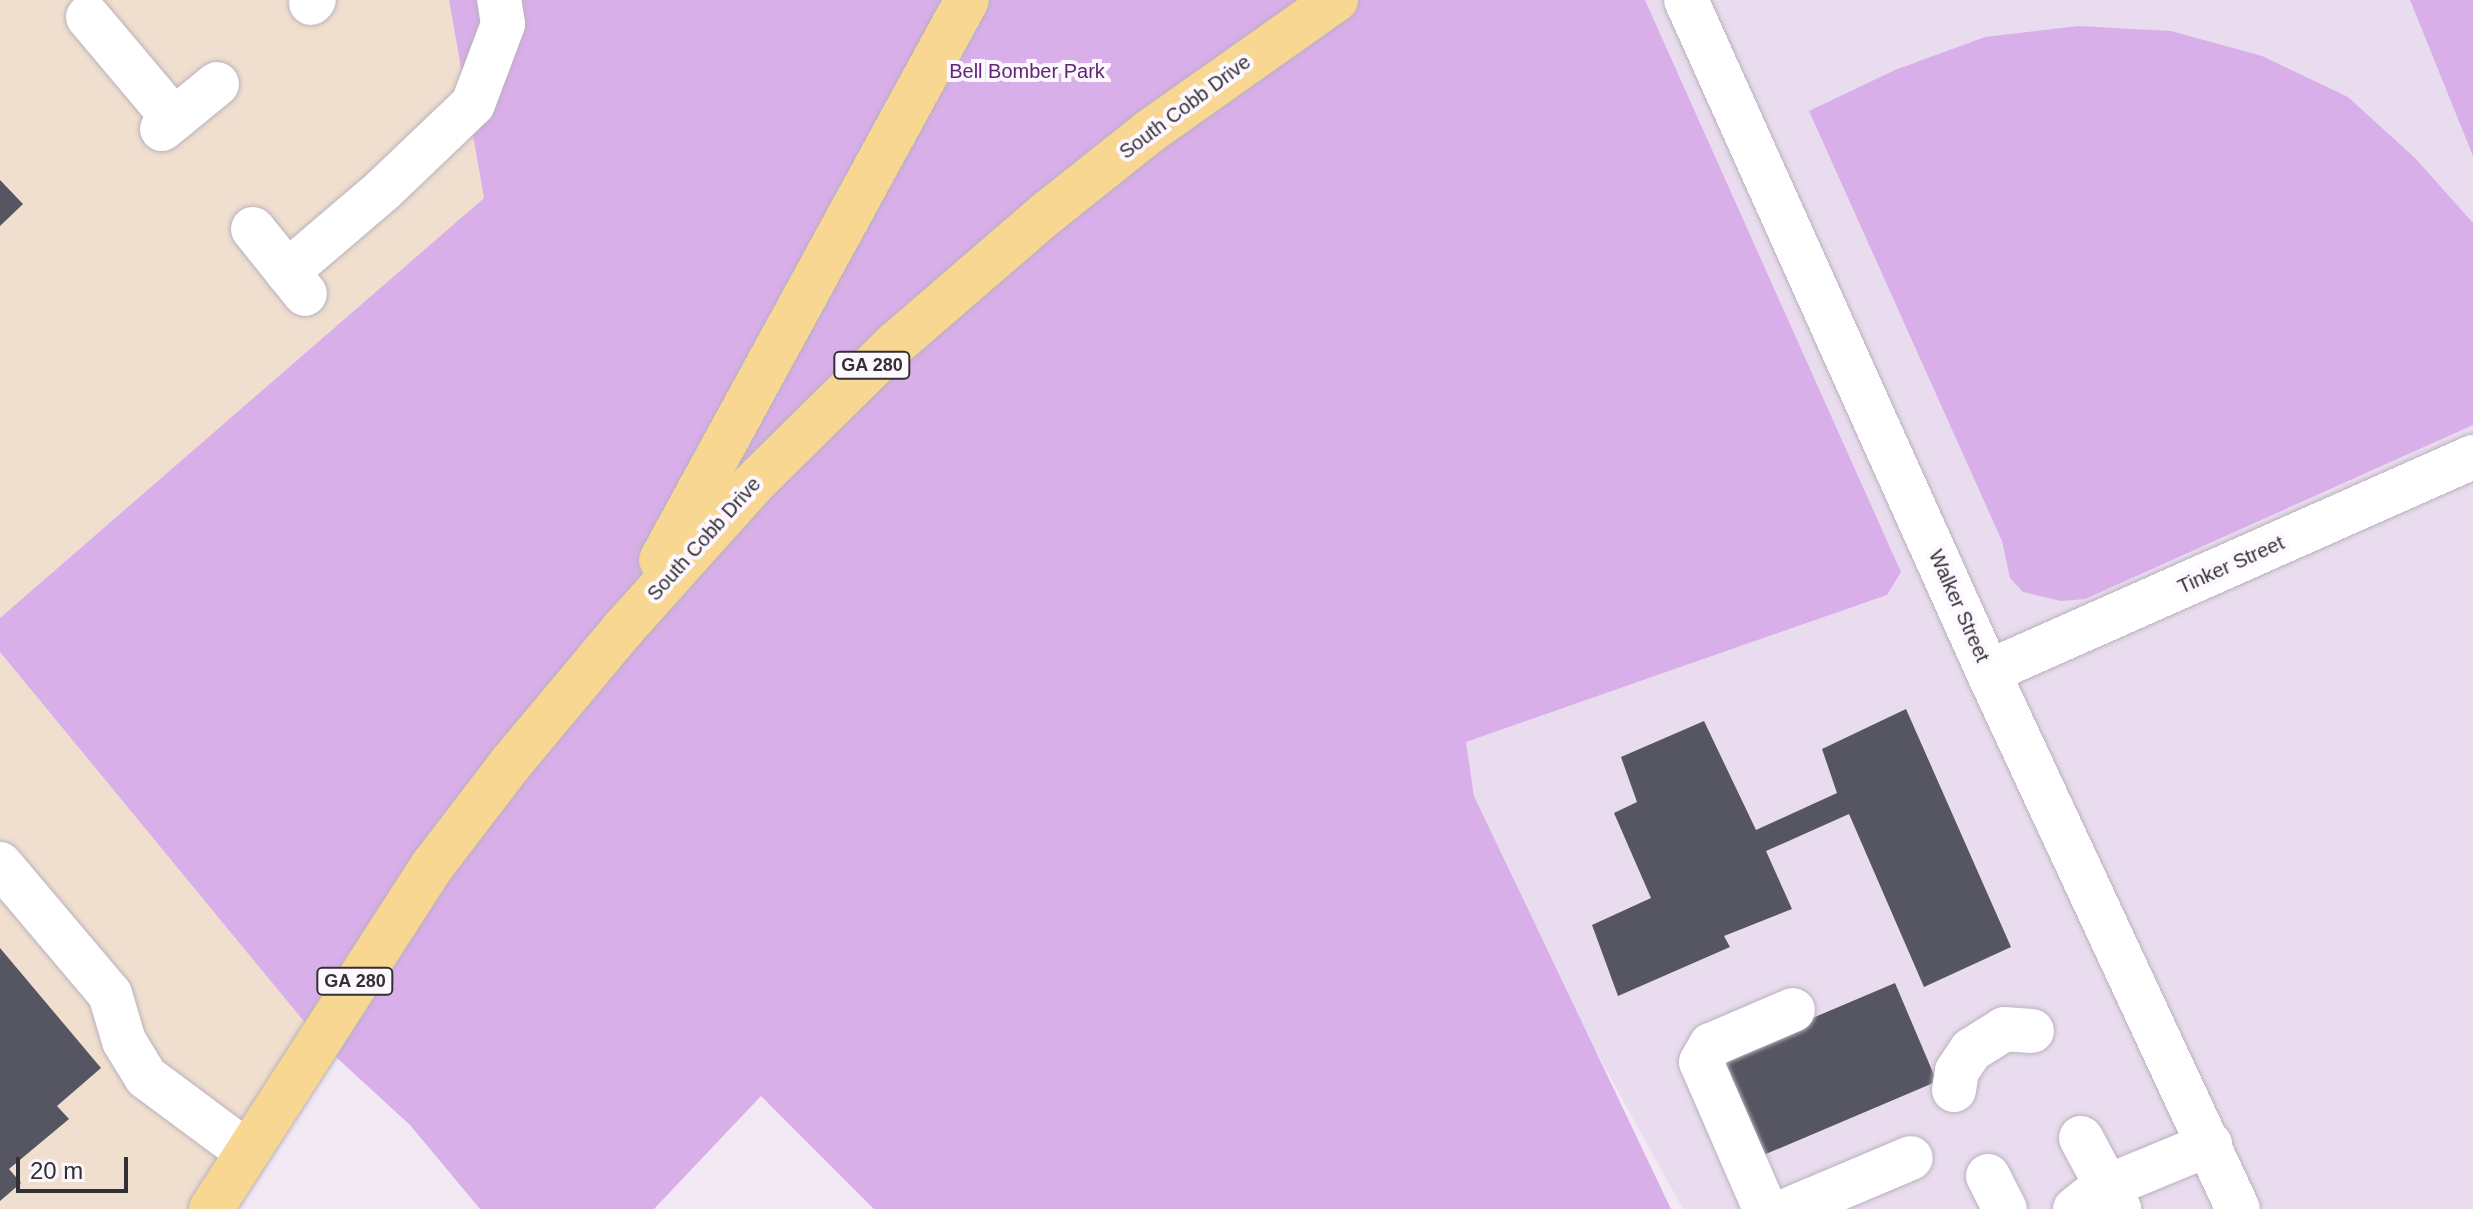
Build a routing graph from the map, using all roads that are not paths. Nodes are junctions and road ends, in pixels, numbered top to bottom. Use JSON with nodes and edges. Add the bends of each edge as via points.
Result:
{"nodes":[{"id":1,"x":499,"y":0,"type":"edge"},
{"id":2,"x":967,"y":0,"type":"edge"},
{"id":3,"x":1336,"y":0,"type":"edge"},
{"id":4,"x":1686,"y":0,"type":"edge"},
{"id":5,"x":88,"y":17,"type":"dead end"},
{"id":6,"x":217,"y":84,"type":"dead end"},
{"id":7,"x":253,"y":229,"type":"dead end"},
{"id":8,"x":2473,"y":457,"type":"edge"},
{"id":9,"x":623,"y":629,"type":"junction"},
{"id":10,"x":1988,"y":672,"type":"junction"},
{"id":11,"x":0,"y":864,"type":"edge"},
{"id":12,"x":1793,"y":1010,"type":"dead end"},
{"id":13,"x":2032,"y":1031,"type":"dead end"},
{"id":14,"x":1954,"y":1090,"type":"dead end"},
{"id":15,"x":2081,"y":1138,"type":"dead end"},
{"id":16,"x":2210,"y":1144,"type":"junction"},
{"id":17,"x":247,"y":1152,"type":"junction"},
{"id":18,"x":1911,"y":1158,"type":"dead end"},
{"id":19,"x":2101,"y":1201,"type":"edge"},
{"id":20,"x":211,"y":1209,"type":"edge"},
{"id":21,"x":1765,"y":1209,"type":"edge"},
{"id":22,"x":1790,"y":1209,"type":"edge"},
{"id":23,"x":2238,"y":1209,"type":"edge"}],
"edges":[{"from":1,"to":7,"type":"street","via":[[503,24],[473,104],[383,190],[297,284]]},
{"from":2,"to":9,"type":"main road"},
{"from":3,"to":9,"type":"main road","name":"South Cobb Drive","number":"GA 280","via":[[1150,131],[969,277],[752,485]]},
{"from":4,"to":10,"type":"street","name":"Walker Street"},
{"from":5,"to":6,"type":"street","via":[[168,124]]},
{"from":8,"to":10,"type":"street","name":"Tinker Street"},
{"from":9,"to":17,"type":"main road","name":"South Cobb Drive","number":"GA 280","via":[[433,865]]},
{"from":10,"to":16,"type":"street","name":"Walker Street"},
{"from":11,"to":17,"type":"street","via":[[110,994],[124,1041],[146,1077]]},
{"from":12,"to":21,"type":"street","via":[[1711,1045],[1701,1062]]},
{"from":13,"to":14,"type":"street","via":[[2004,1029],[1971,1050],[1957,1071]]},
{"from":15,"to":19,"type":"street"},
{"from":16,"to":19,"type":"street"},
{"from":16,"to":23,"type":"street","name":"Walker Street"},
{"from":17,"to":20,"type":"main road","name":"South Cobb Drive","number":"GA 280"},
{"from":18,"to":22,"type":"street"}]}
